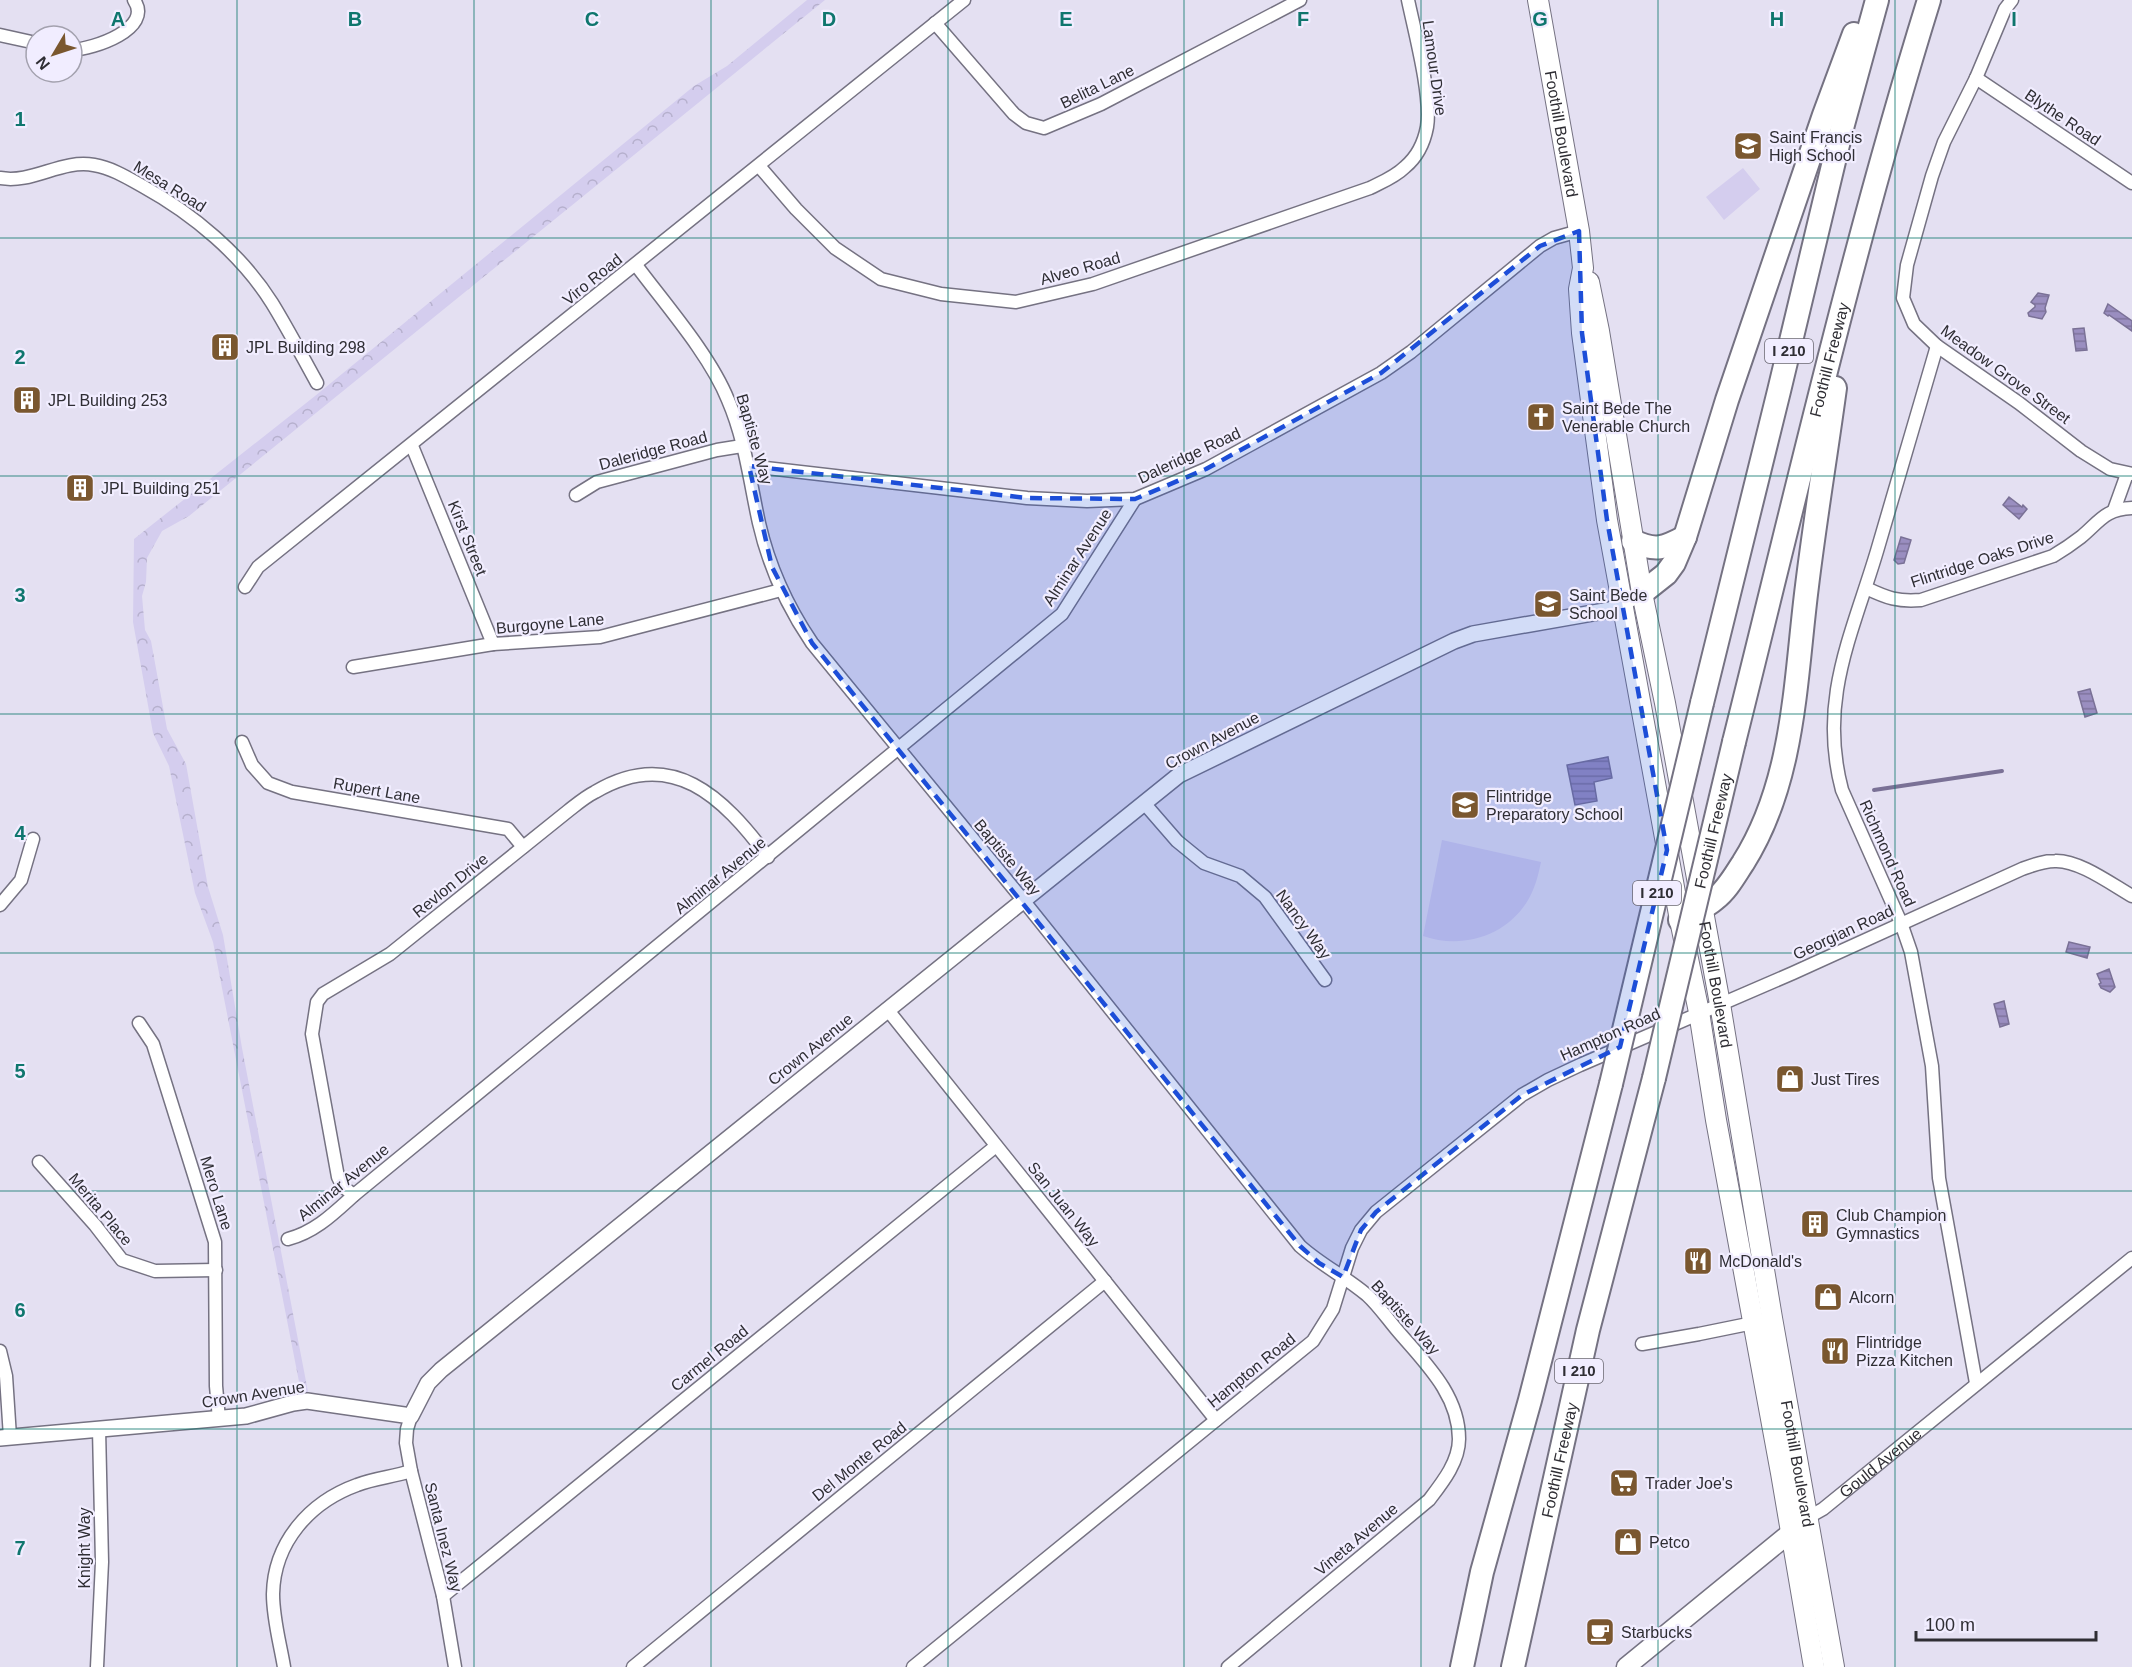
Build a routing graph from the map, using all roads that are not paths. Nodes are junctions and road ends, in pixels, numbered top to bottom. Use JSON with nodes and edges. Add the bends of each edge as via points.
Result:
{"nodes":[{"id":1,"x":964,"y":0,"type":"edge"},
{"id":2,"x":1300,"y":0,"type":"edge"},
{"id":3,"x":1408,"y":0,"type":"edge"},
{"id":4,"x":1538,"y":0,"type":"edge"},
{"id":5,"x":1869,"y":0,"type":"edge"},
{"id":6,"x":1877,"y":0,"type":"edge"},
{"id":7,"x":1929,"y":0,"type":"edge"},
{"id":8,"x":2012,"y":0,"type":"edge"},
{"id":9,"x":137,"y":5,"type":"edge"},
{"id":10,"x":935,"y":23,"type":"junction"},
{"id":11,"x":0,"y":35,"type":"edge"},
{"id":12,"x":24,"y":40,"type":"edge"},
{"id":13,"x":84,"y":48,"type":"edge"},
{"id":14,"x":1976,"y":78,"type":"junction"},
{"id":15,"x":1424,"y":141,"type":"joint"},
{"id":16,"x":759,"y":166,"type":"junction"},
{"id":17,"x":0,"y":178,"type":"edge"},
{"id":18,"x":2132,"y":183,"type":"edge"},
{"id":19,"x":1579,"y":231,"type":"junction"},
{"id":20,"x":1855,"y":255,"type":"junction"},
{"id":21,"x":636,"y":265,"type":"junction"},
{"id":22,"x":1583,"y":268,"type":"junction"},
{"id":23,"x":1938,"y":346,"type":"junction"},
{"id":24,"x":317,"y":383,"type":"dead end"},
{"id":25,"x":412,"y":446,"type":"junction"},
{"id":26,"x":742,"y":446,"type":"junction"},
{"id":27,"x":749,"y":466,"type":"junction"},
{"id":28,"x":2130,"y":474,"type":"edge"},
{"id":29,"x":576,"y":495,"type":"dead end"},
{"id":30,"x":1135,"y":499,"type":"junction"},
{"id":31,"x":2132,"y":507,"type":"edge"},
{"id":32,"x":2114,"y":510,"type":"junction"},
{"id":33,"x":1685,"y":537,"type":"junction"},
{"id":34,"x":1633,"y":541,"type":"junction"},
{"id":35,"x":245,"y":587,"type":"dead end"},
{"id":36,"x":1866,"y":588,"type":"junction"},
{"id":37,"x":781,"y":590,"type":"junction"},
{"id":38,"x":1632,"y":599,"type":"junction"},
{"id":39,"x":493,"y":644,"type":"junction"},
{"id":40,"x":353,"y":667,"type":"dead end"},
{"id":41,"x":242,"y":742,"type":"dead end"},
{"id":42,"x":898,"y":750,"type":"junction"},
{"id":43,"x":1144,"y":803,"type":"junction"},
{"id":44,"x":33,"y":839,"type":"dead end"},
{"id":45,"x":523,"y":847,"type":"junction"},
{"id":46,"x":768,"y":857,"type":"junction"},
{"id":47,"x":2132,"y":896,"type":"edge"},
{"id":48,"x":1023,"y":900,"type":"junction"},
{"id":49,"x":0,"y":905,"type":"edge"},
{"id":50,"x":1701,"y":908,"type":"junction"},
{"id":51,"x":1680,"y":920,"type":"junction"},
{"id":52,"x":1901,"y":923,"type":"junction"},
{"id":53,"x":1325,"y":980,"type":"dead end"},
{"id":54,"x":1719,"y":1004,"type":"junction"},
{"id":55,"x":886,"y":1009,"type":"junction"},
{"id":56,"x":1699,"y":1012,"type":"junction"},
{"id":57,"x":140,"y":1023,"type":"dead end"},
{"id":58,"x":996,"y":1146,"type":"junction"},
{"id":59,"x":39,"y":1162,"type":"dead end"},
{"id":60,"x":354,"y":1195,"type":"junction"},
{"id":61,"x":288,"y":1239,"type":"dead end"},
{"id":62,"x":2132,"y":1258,"type":"edge"},
{"id":63,"x":216,"y":1270,"type":"junction"},
{"id":64,"x":1343,"y":1277,"type":"junction"},
{"id":65,"x":1106,"y":1281,"type":"junction"},
{"id":66,"x":1762,"y":1321,"type":"junction"},
{"id":67,"x":1641,"y":1344,"type":"dead end"},
{"id":68,"x":0,"y":1351,"type":"edge"},
{"id":69,"x":1976,"y":1383,"type":"junction"},
{"id":70,"x":1454,"y":1409,"type":"joint"},
{"id":71,"x":411,"y":1416,"type":"junction"},
{"id":72,"x":219,"y":1419,"type":"junction"},
{"id":73,"x":1216,"y":1420,"type":"junction"},
{"id":74,"x":99,"y":1429,"type":"junction"},
{"id":75,"x":5,"y":1437,"type":"edge"},
{"id":76,"x":411,"y":1471,"type":"junction"},
{"id":77,"x":1807,"y":1518,"type":"junction"},
{"id":78,"x":1791,"y":1533,"type":"junction"},
{"id":79,"x":443,"y":1596,"type":"junction"},
{"id":80,"x":97,"y":1667,"type":"edge"},
{"id":81,"x":284,"y":1667,"type":"edge"},
{"id":82,"x":454,"y":1667,"type":"edge"},
{"id":83,"x":633,"y":1667,"type":"edge"},
{"id":84,"x":912,"y":1667,"type":"edge"},
{"id":85,"x":1228,"y":1667,"type":"edge"},
{"id":86,"x":1462,"y":1667,"type":"edge"},
{"id":87,"x":1513,"y":1667,"type":"edge"},
{"id":88,"x":1626,"y":1667,"type":"edge"},
{"id":89,"x":1814,"y":1667,"type":"edge"},
{"id":90,"x":1834,"y":1667,"type":"edge"}],
"edges":[{"from":1,"to":10,"type":"street","name":"Viro Road"},
{"from":2,"to":10,"type":"street","name":"Belita Lane","via":[[1101,104],[1044,128],[1026,123],[1014,114]]},
{"from":3,"to":15,"type":"street","name":"Lamour Drive","via":[[1427,107]]},
{"from":4,"to":19,"type":"main road","name":"Foothill Boulevard"},
{"from":5,"to":33,"type":"highway","via":[[1824,115],[1727,399]]},
{"from":6,"to":86,"type":"highway","number":"I 210","bridge":true,"via":[[1842,128],[1611,1084],[1482,1572]]},
{"from":7,"to":20,"type":"highway","name":"Foothill Freeway","number":"I 210"},
{"from":8,"to":14,"type":"street","name":"Meadow Grove Street"},
{"from":9,"to":13,"type":"street","via":[[138,19],[131,26],[111,39]]},
{"from":10,"to":16,"type":"street","name":"Viro Road"},
{"from":11,"to":12,"type":"street"},
{"from":14,"to":18,"type":"street","name":"Blythe Road"},
{"from":14,"to":23,"type":"street","name":"Meadow Grove Street","via":[[1932,176],[1904,284],[1903,298],[1914,324]]},
{"from":15,"to":16,"type":"street","name":"Alveo Road","via":[[1404,168],[1370,188],[1093,284],[1017,302],[941,294],[881,279],[835,248]]},
{"from":16,"to":21,"type":"street","name":"Viro Road"},
{"from":17,"to":24,"type":"street","name":"Mesa Road","via":[[25,178],[61,166],[94,165],[115,171],[189,214],[211,232],[271,301]]},
{"from":19,"to":22,"type":"main road","name":"Foothill Boulevard"},
{"from":19,"to":30,"type":"street","name":"Daleridge Road","via":[[1540,246],[1380,373],[1206,469]]},
{"from":20,"to":50,"type":"highway","via":[[1814,525],[1783,769],[1772,805],[1746,858],[1731,882]]},
{"from":20,"to":87,"type":"highway","name":"Foothill Freeway","number":"I 210","bridge":true,"via":[[1654,1078],[1588,1330]]},
{"from":21,"to":25,"type":"street","name":"Viro Road"},
{"from":21,"to":26,"type":"street","name":"Baptiste Way","via":[[713,372],[728,398]]},
{"from":22,"to":34,"type":"main road","name":"Foothill Boulevard","via":[[1591,287]]},
{"from":22,"to":38,"type":"main road","name":"Foothill Boulevard","via":[[1579,290],[1582,333],[1606,520]]},
{"from":23,"to":28,"type":"street","name":"Meadow Grove Street","via":[[2081,450],[2110,469]]},
{"from":23,"to":36,"type":"street","name":"Richmond Road"},
{"from":25,"to":35,"type":"street","name":"Viro Road","via":[[258,567]]},
{"from":25,"to":39,"type":"street","name":"Kirst Street"},
{"from":26,"to":27,"type":"street","name":"Baptiste Way"},
{"from":26,"to":29,"type":"street","name":"Daleridge Road","via":[[597,482]]},
{"from":27,"to":30,"type":"street","name":"Daleridge Road","via":[[1028,498]]},
{"from":27,"to":37,"type":"street","name":"Baptiste Way","via":[[759,524]]},
{"from":28,"to":32,"type":"street"},
{"from":30,"to":42,"type":"street","name":"Alminar Avenue","via":[[1062,614]]},
{"from":31,"to":32,"type":"street","name":"Flintridge Oaks Drive"},
{"from":32,"to":36,"type":"street","name":"Flintridge Oaks Drive","via":[[2053,556],[1921,600],[1889,599]]},
{"from":33,"to":34,"type":"highway","via":[[1659,548],[1647,548]]},
{"from":33,"to":38,"type":"highway","via":[[1666,574]]},
{"from":34,"to":38,"type":"main road","name":"Foothill Boulevard"},
{"from":36,"to":52,"type":"street","name":"Richmond Road","via":[[1837,681],[1833,712],[1836,768]]},
{"from":37,"to":39,"type":"street","name":"Burgoyne Lane","via":[[600,637]]},
{"from":37,"to":42,"type":"street","name":"Baptiste Way","via":[[812,643]]},
{"from":38,"to":43,"type":"street","name":"Crown Avenue","via":[[1610,610],[1473,634],[1454,641],[1179,775]]},
{"from":38,"to":50,"type":"main road","name":"Foothill Boulevard","via":[[1665,703]]},
{"from":38,"to":51,"type":"main road","name":"Foothill Boulevard"},
{"from":39,"to":40,"type":"street","name":"Burgoyne Lane"},
{"from":41,"to":45,"type":"street","name":"Rupert Lane","via":[[252,765],[268,783],[292,792],[508,829]]},
{"from":42,"to":46,"type":"street","name":"Alminar Avenue"},
{"from":42,"to":48,"type":"street","name":"Baptiste Way"},
{"from":43,"to":48,"type":"street","name":"Crown Avenue"},
{"from":43,"to":53,"type":"street","name":"Nancy Way","via":[[1177,841],[1204,863],[1240,876],[1265,897]]},
{"from":44,"to":49,"type":"street","via":[[21,880]]},
{"from":45,"to":46,"type":"street","name":"Revlon Drive","via":[[596,791],[628,777],[655,775],[682,780],[710,793],[748,830]]},
{"from":45,"to":60,"type":"street","name":"Revlon Drive","via":[[390,954],[332,988],[317,1002],[312,1034],[338,1178]]},
{"from":46,"to":60,"type":"street","name":"Alminar Avenue"},
{"from":47,"to":52,"type":"street","name":"Georgian Road","via":[[2076,864],[2057,861],[2022,869]]},
{"from":48,"to":55,"type":"street","name":"Crown Avenue"},
{"from":48,"to":64,"type":"street","name":"Baptiste Way","via":[[1300,1246]]},
{"from":50,"to":51,"type":"highway"},
{"from":50,"to":54,"type":"main road","name":"Foothill Boulevard"},
{"from":51,"to":56,"type":"main road","name":"Foothill Boulevard"},
{"from":52,"to":54,"type":"street","name":"Georgian Road"},
{"from":52,"to":69,"type":"street","name":"Richmond Road","via":[[1911,952],[1932,1066],[1939,1178]]},
{"from":54,"to":56,"type":"street","name":"Georgian Road"},
{"from":54,"to":66,"type":"main road","name":"Foothill Boulevard"},
{"from":55,"to":58,"type":"street","name":"San Juan Way"},
{"from":55,"to":71,"type":"street","name":"Crown Avenue","via":[[441,1370],[428,1383]]},
{"from":56,"to":64,"type":"street","name":"Hampton Road","via":[[1548,1080],[1506,1108],[1376,1212],[1361,1230]]},
{"from":56,"to":66,"type":"main road","name":"Foothill Boulevard","via":[[1717,1129]]},
{"from":57,"to":63,"type":"street","name":"Mero Lane","via":[[153,1044],[209,1220]]},
{"from":58,"to":65,"type":"street","name":"San Juan Way"},
{"from":58,"to":79,"type":"street","name":"Carmel Road"},
{"from":59,"to":63,"type":"street","name":"Merita Place","via":[[122,1260],[155,1270]]},
{"from":60,"to":61,"type":"street","name":"Alminar Avenue","via":[[319,1226]]},
{"from":62,"to":69,"type":"street","name":"Gould Avenue"},
{"from":63,"to":72,"type":"street","name":"Mero Lane"},
{"from":64,"to":70,"type":"street","name":"Baptiste Way","via":[[1369,1297],[1440,1380]]},
{"from":64,"to":73,"type":"street","name":"Hampton Road","via":[[1333,1308],[1313,1341]]},
{"from":65,"to":73,"type":"street","name":"San Juan Way"},
{"from":65,"to":83,"type":"street","name":"Del Monte Road"},
{"from":66,"to":67,"type":"street"},
{"from":66,"to":77,"type":"main road","name":"Foothill Boulevard"},
{"from":66,"to":78,"type":"main road","name":"Foothill Boulevard"},
{"from":68,"to":75,"type":"street","via":[[6,1376]]},
{"from":69,"to":77,"type":"street","name":"Gould Avenue"},
{"from":70,"to":85,"type":"street","name":"Vineta Avenue","via":[[1459,1440],[1449,1472],[1429,1500]]},
{"from":71,"to":72,"type":"street","name":"Crown Avenue","via":[[307,1401],[254,1415]]},
{"from":71,"to":76,"type":"street","name":"Santa Inez Way","via":[[405,1443]]},
{"from":72,"to":74,"type":"street","name":"Crown Avenue"},
{"from":73,"to":84,"type":"street","name":"Hampton Road"},
{"from":74,"to":75,"type":"street","name":"Crown Avenue"},
{"from":74,"to":80,"type":"street","name":"Knight Way","via":[[102,1562]]},
{"from":76,"to":79,"type":"street","name":"Santa Inez Way"},
{"from":76,"to":81,"type":"street","via":[[359,1484],[337,1494],[299,1523],[277,1568],[273,1592]]},
{"from":77,"to":78,"type":"main road","name":"Gould Avenue"},
{"from":77,"to":90,"type":"main road","name":"Foothill Boulevard"},
{"from":78,"to":88,"type":"main road","name":"Gould Avenue"},
{"from":78,"to":89,"type":"main road","name":"Foothill Boulevard"},
{"from":79,"to":82,"type":"street","name":"Santa Inez Way"}]}
